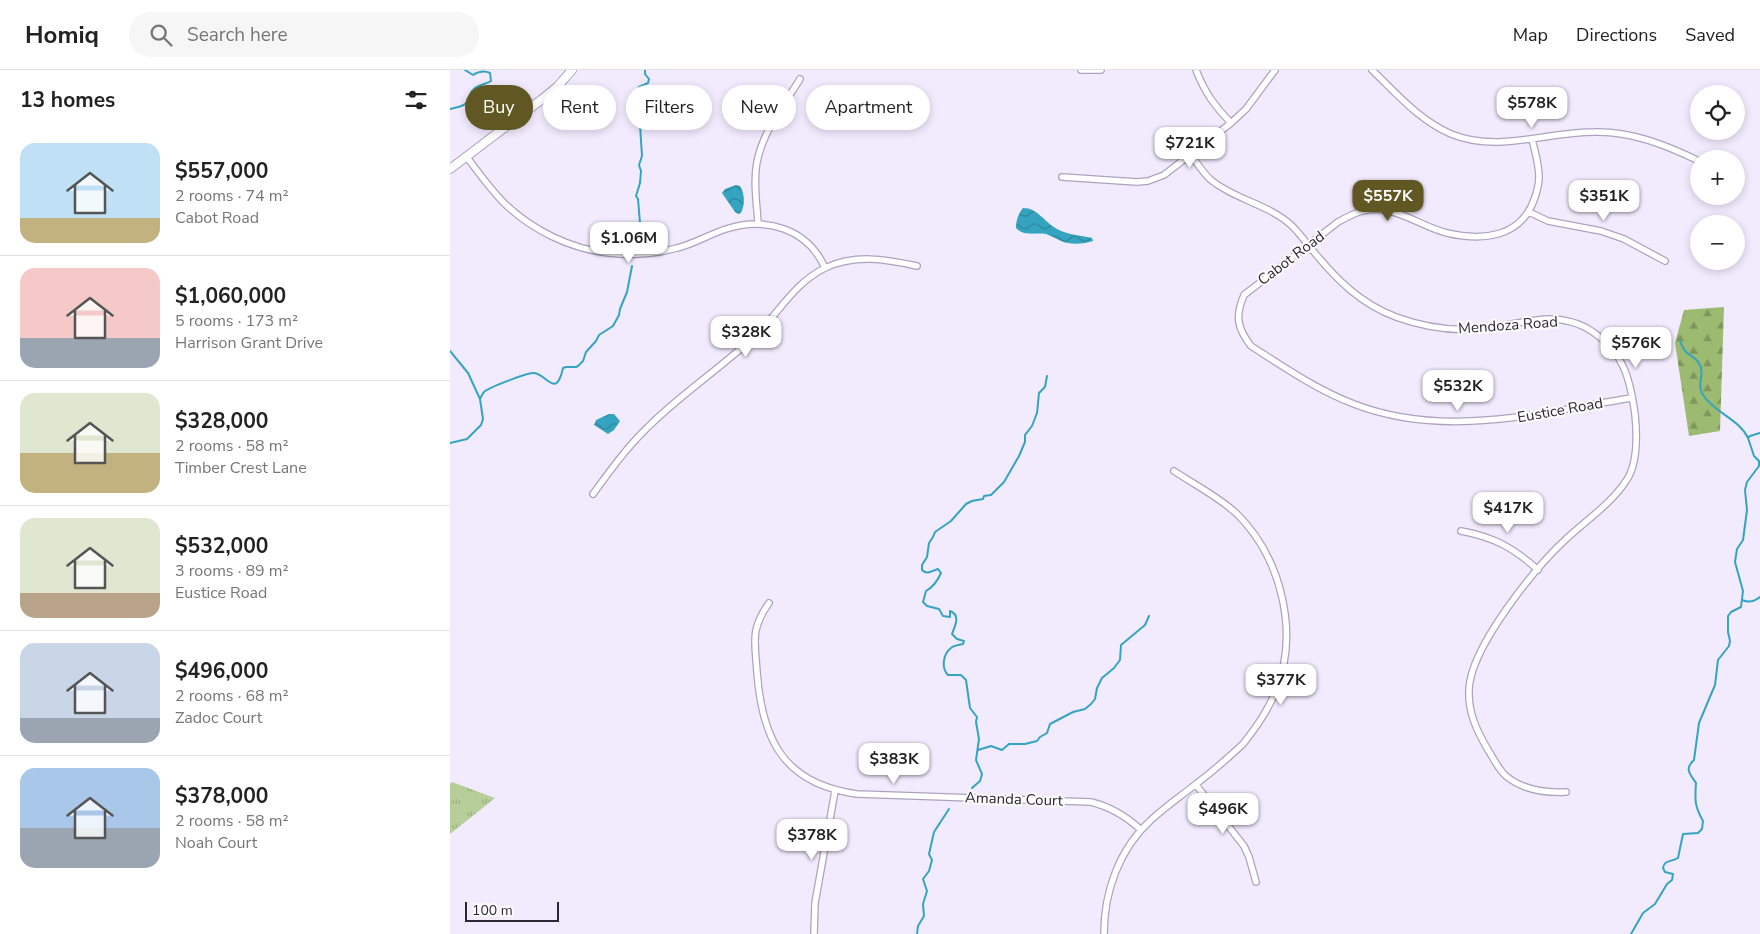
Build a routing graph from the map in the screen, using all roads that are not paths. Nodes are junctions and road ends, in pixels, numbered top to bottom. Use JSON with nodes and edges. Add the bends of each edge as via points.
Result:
{"nodes":[{"id":1,"x":572,"y":70,"type":"edge"},
{"id":2,"x":1081,"y":70,"type":"edge"},
{"id":3,"x":1101,"y":70,"type":"edge"},
{"id":4,"x":1196,"y":70,"type":"edge"},
{"id":5,"x":1276,"y":70,"type":"edge"},
{"id":6,"x":1372,"y":70,"type":"edge"},
{"id":7,"x":800,"y":79,"type":"dead end"},
{"id":8,"x":1231,"y":123,"type":"junction"},
{"id":9,"x":1532,"y":139,"type":"junction"},
{"id":10,"x":1191,"y":155,"type":"junction"},
{"id":11,"x":466,"y":156,"type":"junction"},
{"id":12,"x":1690,"y":157,"type":"edge"},
{"id":13,"x":450,"y":168,"type":"edge"},
{"id":14,"x":1062,"y":177,"type":"dead end"},
{"id":15,"x":1529,"y":212,"type":"junction"},
{"id":16,"x":758,"y":224,"type":"junction"},
{"id":17,"x":1308,"y":245,"type":"junction"},
{"id":18,"x":1665,"y":261,"type":"dead end"},
{"id":19,"x":917,"y":266,"type":"dead end"},
{"id":20,"x":825,"y":268,"type":"junction"},
{"id":21,"x":1290,"y":370,"type":"joint"},
{"id":22,"x":1632,"y":398,"type":"junction"},
{"id":23,"x":1174,"y":471,"type":"dead end"},
{"id":24,"x":593,"y":494,"type":"dead end"},
{"id":25,"x":1461,"y":531,"type":"dead end"},
{"id":26,"x":1538,"y":570,"type":"junction"},
{"id":27,"x":769,"y":604,"type":"dead end"},
{"id":28,"x":1196,"y":784,"type":"junction"},
{"id":29,"x":835,"y":790,"type":"junction"},
{"id":30,"x":1566,"y":792,"type":"dead end"},
{"id":31,"x":1141,"y":830,"type":"junction"},
{"id":32,"x":1256,"y":882,"type":"dead end"},
{"id":33,"x":814,"y":934,"type":"edge"},
{"id":34,"x":1104,"y":934,"type":"edge"}],
"edges":[{"from":1,"to":11,"type":"street","via":[[546,96]]},
{"from":2,"to":3,"type":"street"},
{"from":4,"to":8,"type":"street","via":[[1212,103]]},
{"from":5,"to":8,"type":"street"},
{"from":6,"to":9,"type":"street","via":[[1414,112],[1453,134],[1489,142]]},
{"from":7,"to":16,"type":"street","via":[[769,130],[759,156],[756,181]]},
{"from":8,"to":10,"type":"street"},
{"from":9,"to":12,"type":"street","via":[[1595,132],[1632,136]]},
{"from":9,"to":15,"type":"street","name":"Cabot Road","via":[[1539,178]]},
{"from":10,"to":14,"type":"street","via":[[1164,175],[1148,181]]},
{"from":10,"to":17,"type":"street","name":"Mendoza Road","via":[[1213,181],[1277,214]]},
{"from":11,"to":13,"type":"street"},
{"from":11,"to":16,"type":"street","via":[[492,191],[518,215],[549,235],[588,249],[623,254],[659,252],[693,243],[725,229]]},
{"from":15,"to":17,"type":"street","name":"Cabot Road","via":[[1514,227],[1492,236],[1475,236],[1446,232],[1386,210],[1361,210],[1338,222]]},
{"from":15,"to":18,"type":"street","via":[[1548,221],[1624,239]]},
{"from":16,"to":20,"type":"street","via":[[780,227],[801,237],[816,251]]},
{"from":17,"to":21,"type":"street","name":"Cabot Road","via":[[1244,295],[1238,309],[1243,337],[1251,346]]},
{"from":17,"to":22,"type":"street","name":"Mendoza Road","via":[[1351,292],[1372,306],[1410,322],[1473,330],[1546,319],[1574,322],[1604,340],[1615,351],[1628,376]]},
{"from":19,"to":20,"type":"street","via":[[866,258]]},
{"from":20,"to":24,"type":"street","via":[[802,283],[747,343],[648,426]]},
{"from":21,"to":22,"type":"street","name":"Eustice Road","via":[[1354,404],[1390,415],[1442,422],[1488,421]]},
{"from":22,"to":26,"type":"street","name":"Mendoza Road","via":[[1636,432],[1630,474],[1616,493]]},
{"from":23,"to":28,"type":"street","via":[[1237,514],[1260,543],[1276,574],[1286,631],[1282,673],[1267,711],[1243,744]]},
{"from":25,"to":26,"type":"street","via":[[1505,544]]},
{"from":26,"to":30,"type":"street","name":"Mendoza Road","via":[[1515,597],[1475,662],[1469,700],[1474,724],[1506,776],[1546,793]]},
{"from":27,"to":29,"type":"street","name":"Amanda Court","via":[[758,620],[755,636],[758,692],[765,722],[776,748],[795,770]]},
{"from":28,"to":31,"type":"street"},
{"from":28,"to":32,"type":"street","via":[[1244,846]]},
{"from":29,"to":31,"type":"street","name":"Amanda Court","via":[[857,794],[1091,802],[1117,812]]},
{"from":29,"to":33,"type":"street","via":[[815,903]]},
{"from":31,"to":34,"type":"street","via":[[1112,880]]}]}
